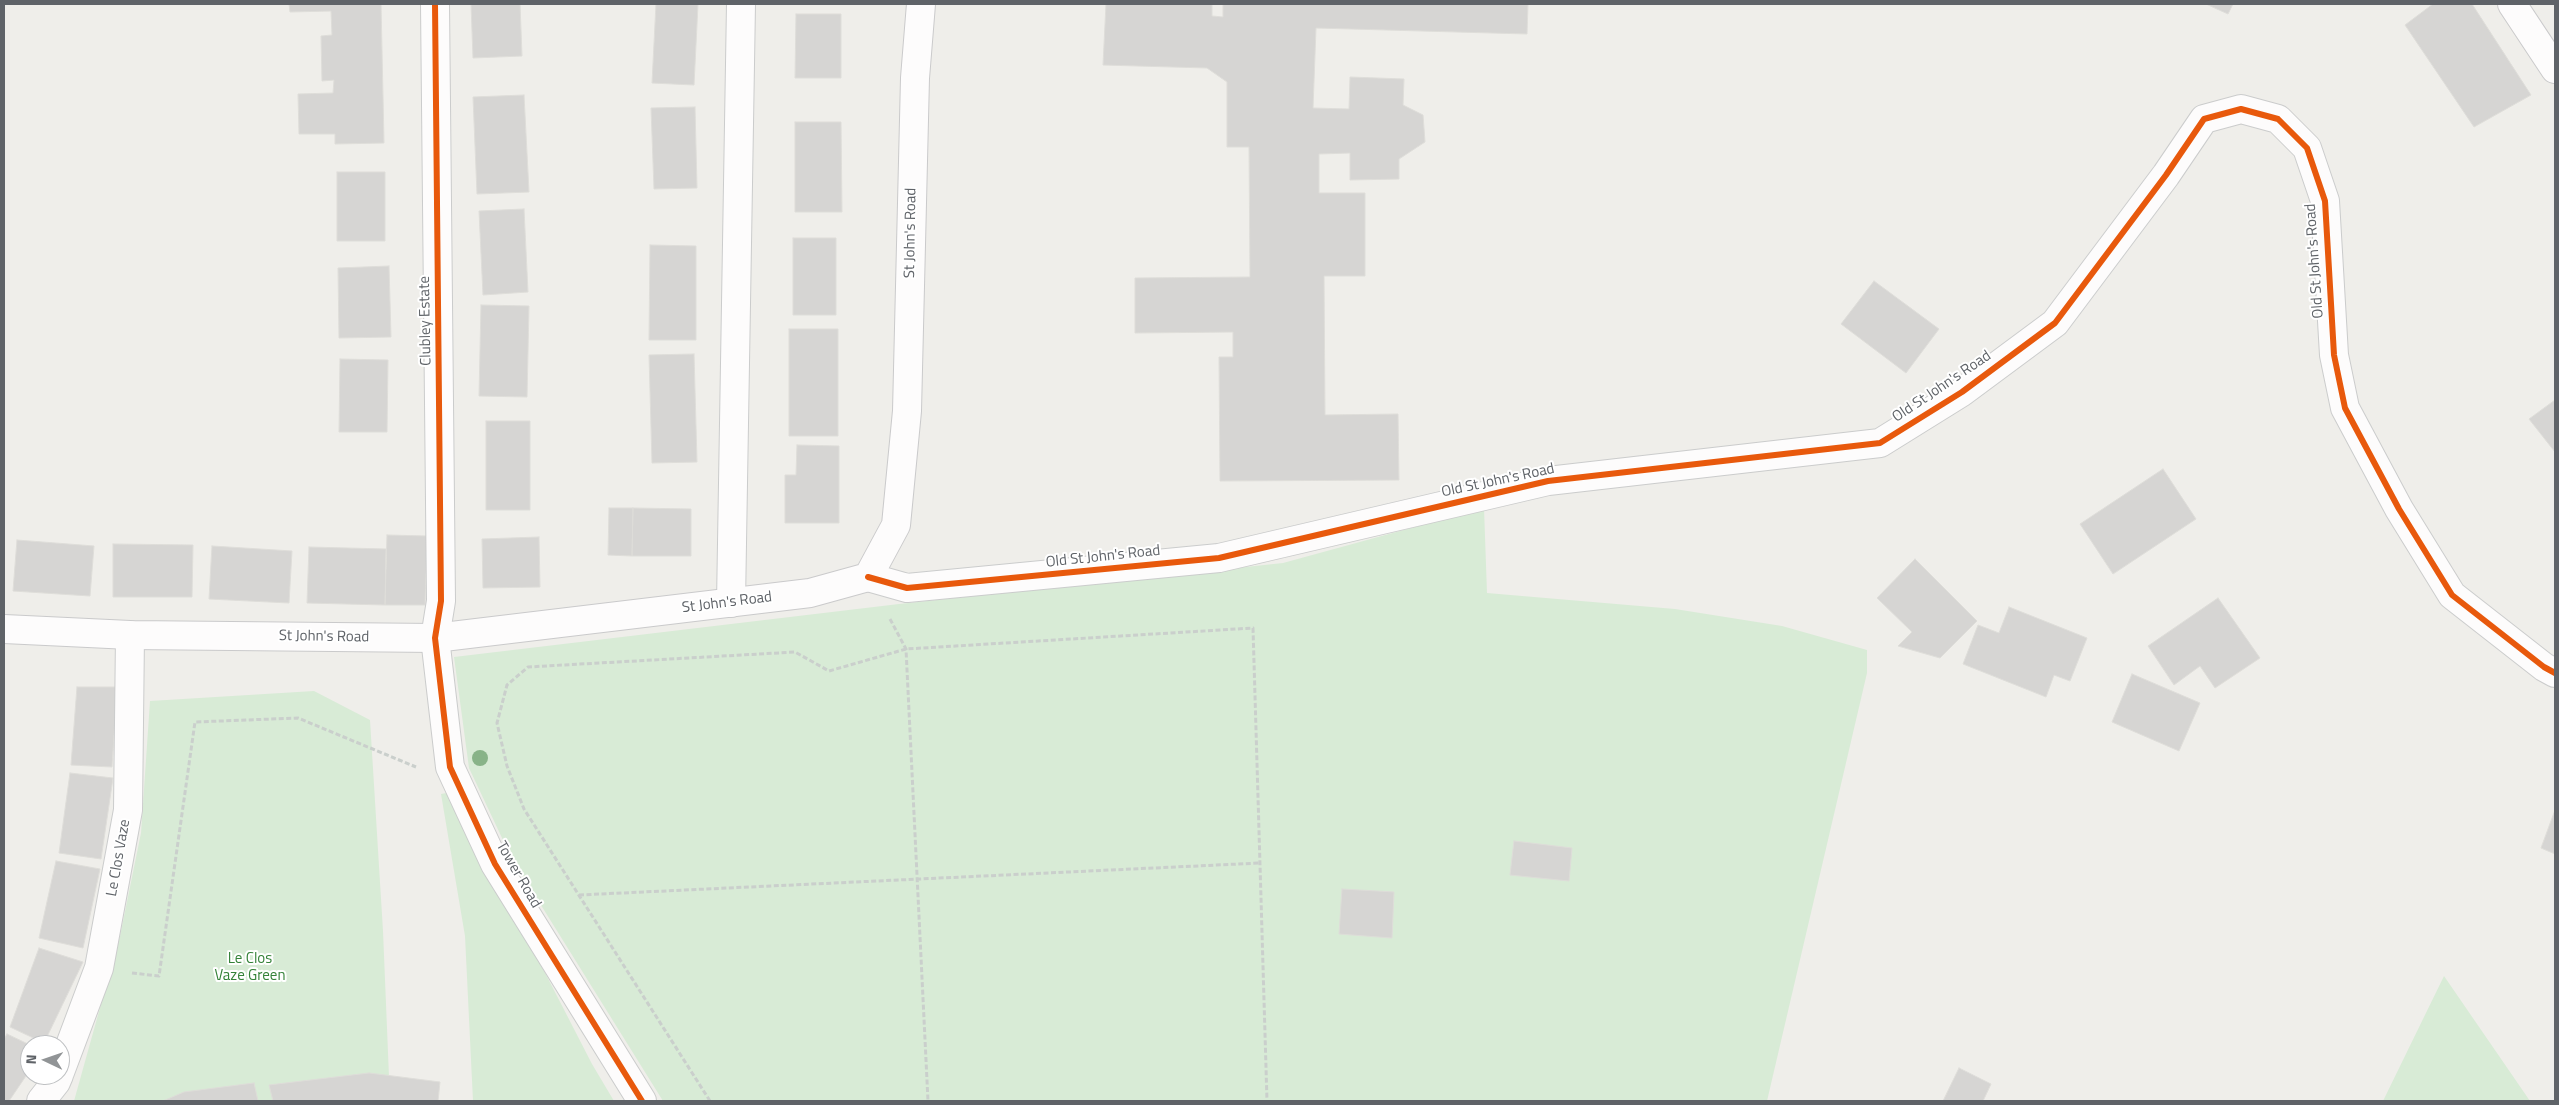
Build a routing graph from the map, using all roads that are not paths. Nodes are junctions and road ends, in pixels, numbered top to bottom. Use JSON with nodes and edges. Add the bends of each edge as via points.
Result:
{"nodes":[{"id":1,"x":436,"y":4,"type":"edge"},
{"id":2,"x":741,"y":4,"type":"edge"},
{"id":3,"x":921,"y":4,"type":"edge"},
{"id":4,"x":2512,"y":4,"type":"edge"},
{"id":5,"x":2555,"y":69,"type":"edge"},
{"id":6,"x":868,"y":577,"type":"junction"},
{"id":7,"x":731,"y":603,"type":"junction"},
{"id":8,"x":4,"y":629,"type":"edge"},
{"id":9,"x":130,"y":635,"type":"junction"},
{"id":10,"x":435,"y":638,"type":"junction"},
{"id":11,"x":2555,"y":673,"type":"edge"},
{"id":12,"x":70,"y":1046,"type":"edge"},
{"id":13,"x":54,"y":1085,"type":"edge"},
{"id":14,"x":41,"y":1101,"type":"edge"},
{"id":15,"x":642,"y":1101,"type":"edge"}],
"edges":[{"from":1,"to":10,"type":"street","name":"Clubley Estate","via":[[440,601]]},
{"from":2,"to":7,"type":"street"},
{"from":3,"to":6,"type":"street","name":"St John's Road","via":[[915,78],[906,420],[896,525]]},
{"from":4,"to":5,"type":"street"},
{"from":6,"to":7,"type":"street","name":"St John's Road","via":[[810,593]]},
{"from":6,"to":11,"type":"street","name":"Old St John's Road","via":[[908,588],[1220,558],[1548,481],[1880,443],[1962,392],[2055,323],[2204,120],[2241,109],[2278,119],[2306,148],[2325,200],[2334,355],[2345,408],[2399,509],[2452,595]]},
{"from":7,"to":10,"type":"street","name":"St John's Road"},
{"from":8,"to":9,"type":"street","name":"St John's Road"},
{"from":9,"to":10,"type":"street","name":"St John's Road"},
{"from":9,"to":12,"type":"street","name":"Le Clos Vaze","via":[[128,810],[100,968]]},
{"from":10,"to":15,"type":"street","name":"Tower Road","via":[[450,767],[495,864]]},
{"from":13,"to":14,"type":"street","name":"Le Clos Vaze"}]}
